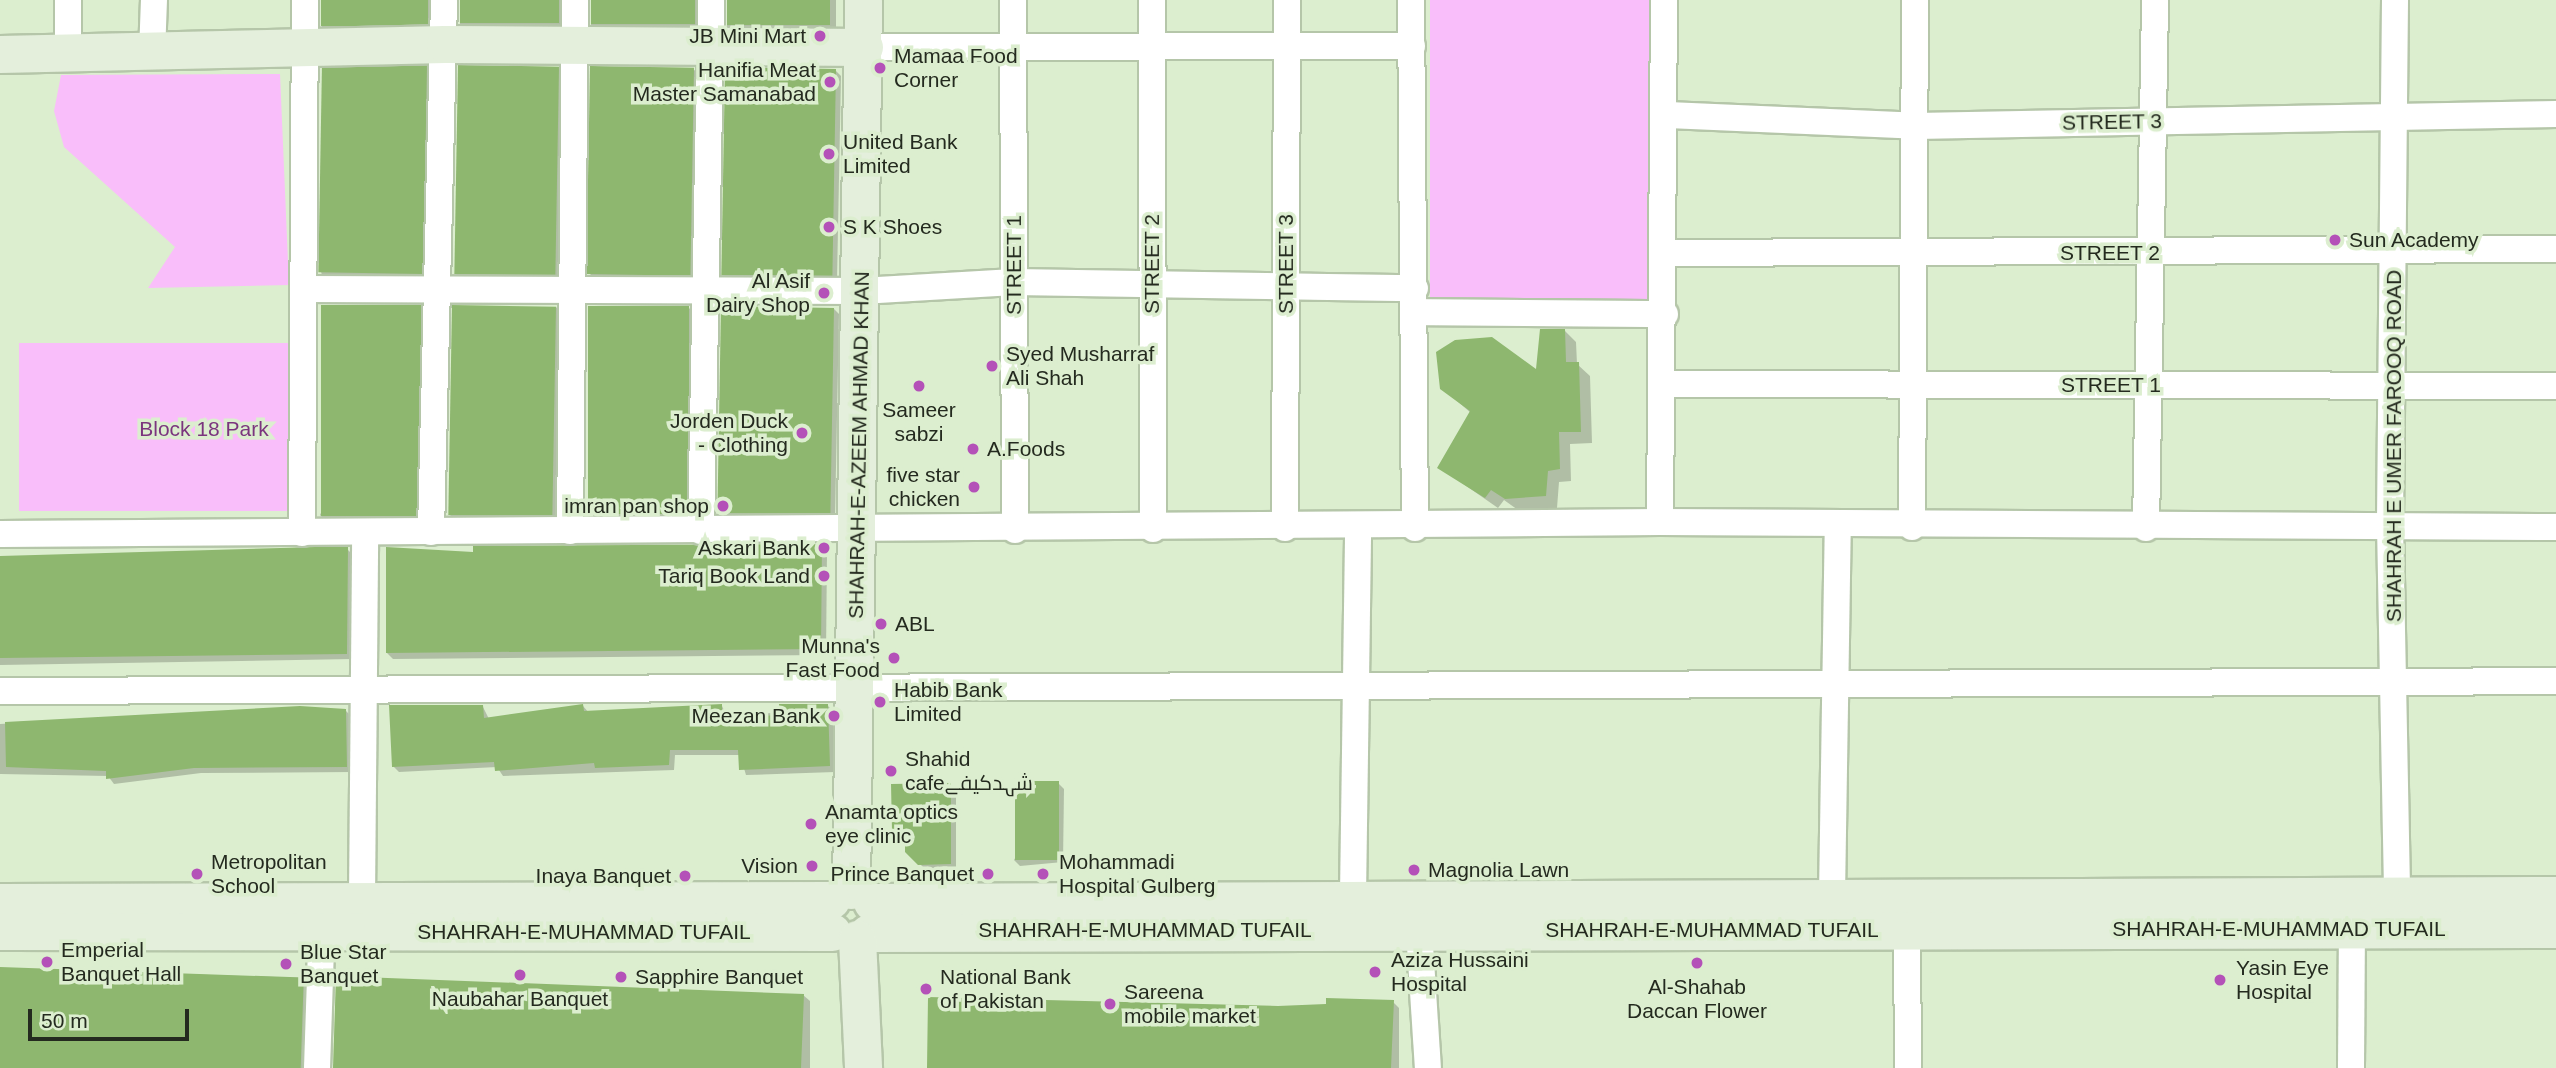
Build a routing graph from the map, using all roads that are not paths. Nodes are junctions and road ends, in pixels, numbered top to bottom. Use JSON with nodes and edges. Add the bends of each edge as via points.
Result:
{"nodes":[{"id":1,"x":68,"y":0,"type":"edge"},
{"id":2,"x":154,"y":0,"type":"edge"},
{"id":3,"x":305,"y":0,"type":"edge"},
{"id":4,"x":444,"y":0,"type":"edge"},
{"id":5,"x":575,"y":0,"type":"edge"},
{"id":6,"x":711,"y":0,"type":"edge"},
{"id":7,"x":863,"y":0,"type":"edge"},
{"id":8,"x":1013,"y":0,"type":"edge"},
{"id":9,"x":1152,"y":0,"type":"edge"},
{"id":10,"x":1287,"y":0,"type":"edge"},
{"id":11,"x":1411,"y":0,"type":"edge"},
{"id":12,"x":1664,"y":0,"type":"edge"},
{"id":13,"x":1915,"y":0,"type":"edge"},
{"id":14,"x":2155,"y":0,"type":"edge"},
{"id":15,"x":2395,"y":0,"type":"edge"},
{"id":16,"x":445,"y":44,"type":"junction"},
{"id":17,"x":306,"y":45,"type":"junction"},
{"id":18,"x":576,"y":46,"type":"junction"},
{"id":19,"x":1287,"y":46,"type":"junction"},
{"id":20,"x":1412,"y":46,"type":"junction"},
{"id":21,"x":712,"y":47,"type":"junction"},
{"id":22,"x":864,"y":47,"type":"junction"},
{"id":23,"x":1152,"y":48,"type":"junction"},
{"id":24,"x":1013,"y":50,"type":"junction"},
{"id":25,"x":0,"y":54,"type":"edge"},
{"id":26,"x":68,"y":54,"type":"junction"},
{"id":27,"x":152,"y":54,"type":"junction"},
{"id":28,"x":2556,"y":114,"type":"edge"},
{"id":29,"x":1668,"y":115,"type":"junction"},
{"id":30,"x":2395,"y":117,"type":"junction"},
{"id":31,"x":2153,"y":121,"type":"junction"},
{"id":32,"x":1916,"y":126,"type":"junction"},
{"id":33,"x":2556,"y":249,"type":"edge"},
{"id":34,"x":2396,"y":250,"type":"junction"},
{"id":35,"x":1665,"y":253,"type":"junction"},
{"id":36,"x":2152,"y":253,"type":"junction"},
{"id":37,"x":1910,"y":255,"type":"junction"},
{"id":38,"x":1014,"y":282,"type":"junction"},
{"id":39,"x":1152,"y":285,"type":"junction"},
{"id":40,"x":571,"y":286,"type":"junction"},
{"id":41,"x":1286,"y":288,"type":"junction"},
{"id":42,"x":305,"y":289,"type":"junction"},
{"id":43,"x":709,"y":289,"type":"junction"},
{"id":44,"x":439,"y":290,"type":"junction"},
{"id":45,"x":861,"y":291,"type":"junction"},
{"id":46,"x":1415,"y":300,"type":"junction"},
{"id":47,"x":1665,"y":314,"type":"junction"},
{"id":48,"x":2395,"y":383,"type":"junction"},
{"id":49,"x":1666,"y":384,"type":"junction"},
{"id":50,"x":2151,"y":385,"type":"junction"},
{"id":51,"x":1911,"y":386,"type":"junction"},
{"id":52,"x":2556,"y":386,"type":"edge"},
{"id":53,"x":1660,"y":522,"type":"junction"},
{"id":54,"x":2390,"y":525,"type":"junction"},
{"id":55,"x":1838,"y":527,"type":"junction"},
{"id":56,"x":1912,"y":527,"type":"junction"},
{"id":57,"x":2556,"y":527,"type":"edge"},
{"id":58,"x":1285,"y":528,"type":"junction"},
{"id":59,"x":1358,"y":528,"type":"junction"},
{"id":60,"x":1415,"y":528,"type":"junction"},
{"id":61,"x":2146,"y":528,"type":"junction"},
{"id":62,"x":1153,"y":529,"type":"junction"},
{"id":63,"x":860,"y":530,"type":"junction"},
{"id":64,"x":1015,"y":530,"type":"junction"},
{"id":65,"x":570,"y":531,"type":"junction"},
{"id":66,"x":701,"y":531,"type":"junction"},
{"id":67,"x":365,"y":532,"type":"junction"},
{"id":68,"x":431,"y":532,"type":"junction"},
{"id":69,"x":302,"y":533,"type":"junction"},
{"id":70,"x":0,"y":534,"type":"edge"},
{"id":71,"x":2394,"y":678,"type":"junction"},
{"id":72,"x":1833,"y":679,"type":"junction"},
{"id":73,"x":2556,"y":681,"type":"edge"},
{"id":74,"x":855,"y":687,"type":"junction"},
{"id":75,"x":1358,"y":687,"type":"junction"},
{"id":76,"x":363,"y":688,"type":"junction"},
{"id":77,"x":0,"y":691,"type":"edge"},
{"id":78,"x":2397,"y":891,"type":"junction"},
{"id":79,"x":1832,"y":895,"type":"junction"},
{"id":80,"x":2556,"y":895,"type":"edge"},
{"id":81,"x":1353,"y":896,"type":"junction"},
{"id":82,"x":362,"y":899,"type":"junction"},
{"id":83,"x":0,"y":902,"type":"edge"},
{"id":84,"x":322,"y":915,"type":"junction"},
{"id":85,"x":852,"y":916,"type":"junction"},
{"id":86,"x":2352,"y":928,"type":"junction"},
{"id":87,"x":2556,"y":929,"type":"edge"},
{"id":88,"x":1419,"y":930,"type":"junction"},
{"id":89,"x":0,"y":931,"type":"edge"},
{"id":90,"x":1907,"y":931,"type":"junction"},
{"id":91,"x":317,"y":1068,"type":"edge"},
{"id":92,"x":863,"y":1068,"type":"edge"},
{"id":93,"x":1428,"y":1068,"type":"edge"},
{"id":94,"x":1908,"y":1068,"type":"edge"},
{"id":95,"x":2351,"y":1068,"type":"edge"}],
"edges":[{"from":1,"to":26,"type":"street"},
{"from":2,"to":27,"type":"street"},
{"from":3,"to":17,"type":"street"},
{"from":4,"to":16,"type":"street"},
{"from":5,"to":18,"type":"street"},
{"from":6,"to":21,"type":"street"},
{"from":7,"to":22,"type":"main road","name":"SHAHRAH-E-AZEEM AHMAD KHAN"},
{"from":8,"to":24,"type":"street","name":"STREET 1"},
{"from":9,"to":23,"type":"street","name":"STREET 2"},
{"from":10,"to":19,"type":"street","name":"STREET 3"},
{"from":11,"to":20,"type":"street"},
{"from":12,"to":29,"type":"street"},
{"from":13,"to":32,"type":"street"},
{"from":14,"to":31,"type":"street"},
{"from":15,"to":30,"type":"street","name":"SHAHRAH E UMER FAROOQ ROAD"},
{"from":16,"to":17,"type":"main road"},
{"from":16,"to":18,"type":"main road"},
{"from":16,"to":44,"type":"street"},
{"from":17,"to":27,"type":"main road"},
{"from":17,"to":42,"type":"street"},
{"from":18,"to":21,"type":"main road"},
{"from":18,"to":40,"type":"street"},
{"from":19,"to":20,"type":"street"},
{"from":19,"to":23,"type":"street"},
{"from":19,"to":41,"type":"street","name":"STREET 3"},
{"from":20,"to":46,"type":"street"},
{"from":21,"to":22,"type":"main road"},
{"from":21,"to":43,"type":"street"},
{"from":22,"to":24,"type":"street"},
{"from":22,"to":45,"type":"main road","name":"SHAHRAH-E-AZEEM AHMAD KHAN"},
{"from":23,"to":24,"type":"street"},
{"from":23,"to":39,"type":"street","name":"STREET 2"},
{"from":24,"to":38,"type":"street","name":"STREET 1"},
{"from":25,"to":26,"type":"main road"},
{"from":26,"to":27,"type":"main road"},
{"from":28,"to":30,"type":"street","name":"STREET 3"},
{"from":29,"to":32,"type":"street","name":"STREET 3"},
{"from":29,"to":35,"type":"street"},
{"from":30,"to":31,"type":"street","name":"STREET 3"},
{"from":30,"to":34,"type":"street","name":"SHAHRAH E UMER FAROOQ ROAD"},
{"from":31,"to":32,"type":"street","name":"STREET 3"},
{"from":31,"to":36,"type":"street"},
{"from":32,"to":37,"type":"street"},
{"from":33,"to":34,"type":"street","name":"STREET 2"},
{"from":34,"to":36,"type":"street","name":"STREET 2"},
{"from":34,"to":48,"type":"street","name":"SHAHRAH E UMER FAROOQ ROAD"},
{"from":35,"to":37,"type":"street","name":"STREET 2"},
{"from":35,"to":47,"type":"street"},
{"from":36,"to":37,"type":"street","name":"STREET 2"},
{"from":36,"to":50,"type":"street"},
{"from":37,"to":51,"type":"street"},
{"from":38,"to":39,"type":"street"},
{"from":38,"to":45,"type":"street"},
{"from":38,"to":64,"type":"street","name":"STREET 1"},
{"from":39,"to":41,"type":"street"},
{"from":39,"to":62,"type":"street","name":"STREET 2"},
{"from":40,"to":43,"type":"street"},
{"from":40,"to":44,"type":"street"},
{"from":40,"to":65,"type":"street"},
{"from":41,"to":46,"type":"street"},
{"from":41,"to":58,"type":"street","name":"STREET 3"},
{"from":42,"to":44,"type":"street"},
{"from":42,"to":69,"type":"street"},
{"from":43,"to":45,"type":"street"},
{"from":43,"to":66,"type":"street"},
{"from":44,"to":68,"type":"street"},
{"from":45,"to":63,"type":"main road","name":"SHAHRAH-E-AZEEM AHMAD KHAN"},
{"from":46,"to":47,"type":"street"},
{"from":46,"to":60,"type":"street"},
{"from":47,"to":49,"type":"street"},
{"from":48,"to":50,"type":"street","name":"STREET 1"},
{"from":48,"to":52,"type":"street","name":"STREET 1"},
{"from":48,"to":54,"type":"street","name":"SHAHRAH E UMER FAROOQ ROAD"},
{"from":49,"to":51,"type":"street","name":"STREET 1"},
{"from":49,"to":53,"type":"street"},
{"from":50,"to":51,"type":"street","name":"STREET 1"},
{"from":50,"to":61,"type":"street"},
{"from":51,"to":56,"type":"street"},
{"from":53,"to":55,"type":"street"},
{"from":53,"to":60,"type":"street"},
{"from":54,"to":57,"type":"street"},
{"from":54,"to":61,"type":"street"},
{"from":54,"to":71,"type":"street","name":"SHAHRAH E UMER FAROOQ ROAD"},
{"from":55,"to":56,"type":"street"},
{"from":55,"to":72,"type":"street"},
{"from":56,"to":61,"type":"street"},
{"from":58,"to":59,"type":"street"},
{"from":58,"to":62,"type":"street"},
{"from":59,"to":60,"type":"street"},
{"from":59,"to":75,"type":"street"},
{"from":62,"to":64,"type":"street"},
{"from":63,"to":64,"type":"street"},
{"from":63,"to":66,"type":"street"},
{"from":63,"to":74,"type":"main road","name":"SHAHRAH-E-AZEEM AHMAD KHAN"},
{"from":65,"to":66,"type":"street"},
{"from":65,"to":68,"type":"street"},
{"from":67,"to":68,"type":"street"},
{"from":67,"to":69,"type":"street"},
{"from":67,"to":76,"type":"street"},
{"from":69,"to":70,"type":"street"},
{"from":71,"to":72,"type":"street"},
{"from":71,"to":73,"type":"street"},
{"from":71,"to":78,"type":"street","name":"SHAHRAH E UMER FAROOQ ROAD"},
{"from":72,"to":75,"type":"street"},
{"from":72,"to":79,"type":"street"},
{"from":74,"to":75,"type":"street"},
{"from":74,"to":76,"type":"street"},
{"from":74,"to":85,"type":"main road","name":"SHAHRAH-E-AZEEM AHMAD KHAN"},
{"from":75,"to":81,"type":"street"},
{"from":76,"to":77,"type":"street"},
{"from":76,"to":82,"type":"street"},
{"from":78,"to":79,"type":"main road","name":"SHAHRAH-E-MUHAMMAD TUFAIL"},
{"from":78,"to":80,"type":"main road","name":"SHAHRAH-E-MUHAMMAD TUFAIL"},
{"from":79,"to":81,"type":"main road","name":"SHAHRAH-E-MUHAMMAD TUFAIL"},
{"from":81,"to":85,"type":"main road","name":"SHAHRAH-E-MUHAMMAD TUFAIL"},
{"from":82,"to":84,"type":"main road","name":"SHAHRAH-E-MUHAMMAD TUFAIL"},
{"from":82,"to":85,"type":"main road","name":"SHAHRAH-E-MUHAMMAD TUFAIL"},
{"from":83,"to":84,"type":"main road","name":"SHAHRAH-E-MUHAMMAD TUFAIL"},
{"from":84,"to":85,"type":"main road","name":"SHAHRAH-E-MUHAMMAD TUFAIL"},
{"from":84,"to":89,"type":"main road","name":"SHAHRAH-E-MUHAMMAD TUFAIL"},
{"from":84,"to":91,"type":"street"},
{"from":85,"to":88,"type":"main road","name":"SHAHRAH-E-MUHAMMAD TUFAIL"},
{"from":85,"to":92,"type":"main road","name":"SHAHRAH-E-AZEEM AHMAD KHAN"},
{"from":86,"to":87,"type":"main road","name":"SHAHRAH-E-MUHAMMAD TUFAIL"},
{"from":86,"to":90,"type":"main road","name":"SHAHRAH-E-MUHAMMAD TUFAIL"},
{"from":86,"to":95,"type":"street"},
{"from":88,"to":90,"type":"main road","name":"SHAHRAH-E-MUHAMMAD TUFAIL"},
{"from":88,"to":93,"type":"street"},
{"from":90,"to":94,"type":"street"}]}
